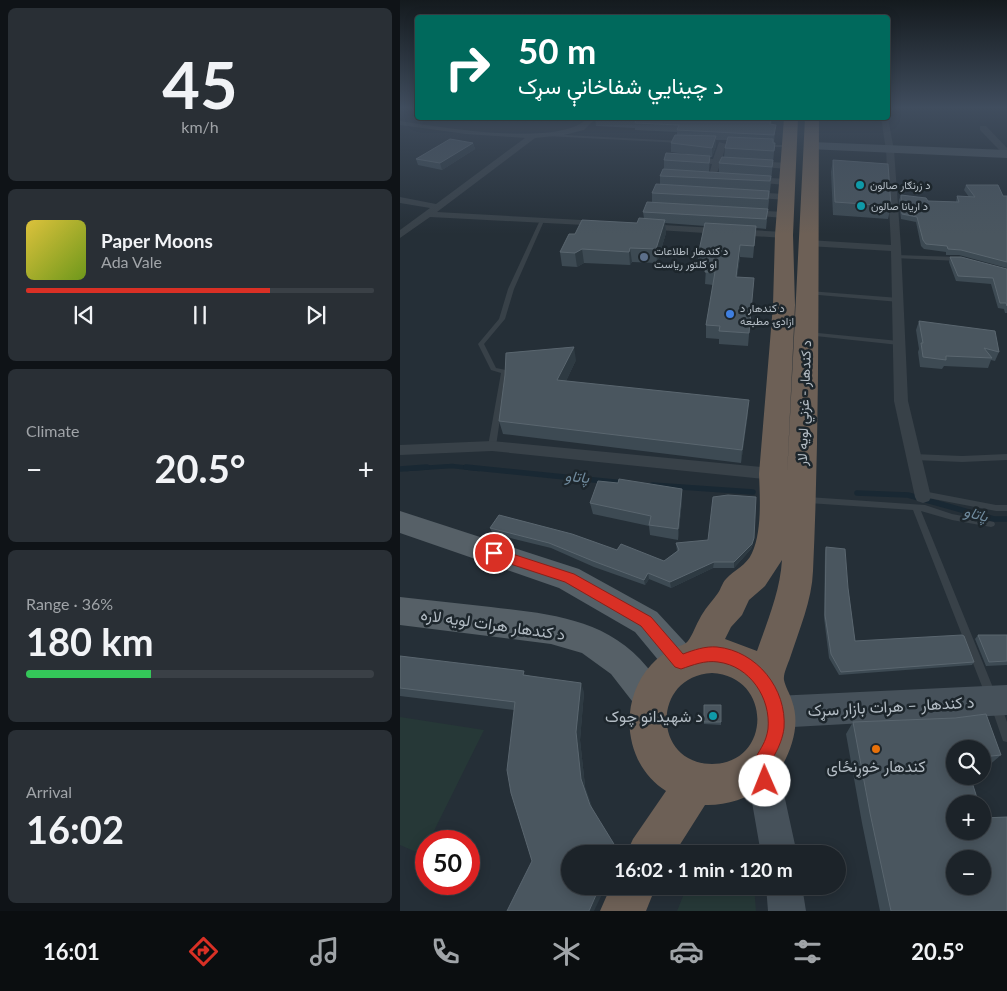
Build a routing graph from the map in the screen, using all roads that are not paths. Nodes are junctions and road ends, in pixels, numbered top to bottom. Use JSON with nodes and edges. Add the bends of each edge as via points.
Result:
{"nodes":[{"id":1,"x":518,"y":150,"type":"edge"},
{"id":2,"x":720,"y":150,"type":"edge"},
{"id":3,"x":762,"y":150,"type":"edge"},
{"id":4,"x":791,"y":150,"type":"edge"},
{"id":5,"x":801,"y":150,"type":"edge"},
{"id":6,"x":890,"y":150,"type":"junction"},
{"id":7,"x":1007,"y":154,"type":"edge"},
{"id":8,"x":677,"y":159,"type":"edge"},
{"id":9,"x":716,"y":161,"type":"junction"},
{"id":10,"x":713,"y":177,"type":"edge"},
{"id":11,"x":738,"y":179,"type":"edge"},
{"id":12,"x":790,"y":184,"type":"junction"},
{"id":13,"x":735,"y":194,"type":"edge"},
{"id":14,"x":400,"y":200,"type":"edge"},
{"id":15,"x":438,"y":207,"type":"junction"},
{"id":16,"x":732,"y":212,"type":"edge"},
{"id":17,"x":429,"y":214,"type":"junction"},
{"id":18,"x":542,"y":221,"type":"junction"},
{"id":19,"x":611,"y":225,"type":"edge"},
{"id":20,"x":630,"y":226,"type":"edge"},
{"id":21,"x":400,"y":235,"type":"edge"},
{"id":22,"x":808,"y":244,"type":"junction"},
{"id":23,"x":896,"y":252,"type":"junction"},
{"id":24,"x":966,"y":261,"type":"edge"},
{"id":25,"x":807,"y":293,"type":"junction"},
{"id":26,"x":899,"y":300,"type":"junction"},
{"id":27,"x":806,"y":334,"type":"junction"},
{"id":28,"x":900,"y":343,"type":"junction"},
{"id":29,"x":492,"y":446,"type":"junction"},
{"id":30,"x":400,"y":450,"type":"edge"},
{"id":31,"x":914,"y":457,"type":"junction"},
{"id":32,"x":1007,"y":457,"type":"edge"},
{"id":33,"x":773,"y":474,"type":"junction"},
{"id":34,"x":801,"y":500,"type":"junction"},
{"id":35,"x":922,"y":502,"type":"junction"},
{"id":36,"x":1007,"y":508,"type":"edge"},
{"id":37,"x":400,"y":522,"type":"edge"},
{"id":38,"x":991,"y":524,"type":"dead end"},
{"id":39,"x":400,"y":611,"type":"edge"},
{"id":40,"x":690,"y":659,"type":"junction"},
{"id":41,"x":651,"y":698,"type":"junction"},
{"id":42,"x":770,"y":698,"type":"junction"},
{"id":43,"x":1000,"y":701,"type":"edge"},
{"id":44,"x":1007,"y":737,"type":"edge"},
{"id":45,"x":761,"y":762,"type":"junction"},
{"id":46,"x":695,"y":784,"type":"junction"},
{"id":47,"x":654,"y":845,"type":"edge"},
{"id":48,"x":777,"y":845,"type":"edge"},
{"id":49,"x":630,"y":895,"type":"edge"},
{"id":50,"x":785,"y":895,"type":"edge"},
{"id":51,"x":623,"y":911,"type":"edge"},
{"id":52,"x":787,"y":911,"type":"edge"}],
"edges":[{"from":1,"to":15,"type":"street"},
{"from":2,"to":9,"type":"street"},
{"from":3,"to":12,"type":"lane"},
{"from":4,"to":12,"type":"highway","name":"د کندهار - غزني لويه لار"},
{"from":5,"to":12,"type":"highway","name":"د کندهار - غزني لويه لار"},
{"from":6,"to":7,"type":"main road"},
{"from":6,"to":12,"type":"main road"},
{"from":6,"to":23,"type":"street"},
{"from":8,"to":9,"type":"street"},
{"from":9,"to":10,"type":"street"},
{"from":9,"to":12,"type":"street"},
{"from":11,"to":12,"type":"street"},
{"from":12,"to":13,"type":"street"},
{"from":12,"to":16,"type":"street"},
{"from":12,"to":20,"type":"street","via":[[700,225]]},
{"from":12,"to":22,"type":"highway","name":"د کندهار - غزني لويه لار"},
{"from":12,"to":33,"type":"highway","name":"د کندهار - غزني لويه لار"},
{"from":14,"to":15,"type":"street"},
{"from":15,"to":17,"type":"street"},
{"from":17,"to":18,"type":"street"},
{"from":17,"to":21,"type":"street"},
{"from":18,"to":19,"type":"street"},
{"from":18,"to":29,"type":"lane","via":[[511,289],[502,319],[480,344],[494,369],[504,372]]},
{"from":22,"to":23,"type":"street"},
{"from":22,"to":25,"type":"highway","name":"د کندهار - غزني لويه لار"},
{"from":23,"to":24,"type":"lane"},
{"from":23,"to":26,"type":"street"},
{"from":25,"to":26,"type":"lane"},
{"from":25,"to":27,"type":"highway","name":"د کندهار - غزني لويه لار"},
{"from":26,"to":28,"type":"street"},
{"from":27,"to":28,"type":"lane"},
{"from":27,"to":34,"type":"highway","name":"د کندهار - غزني لويه لار"},
{"from":28,"to":31,"type":"street","via":[[901,401]]},
{"from":29,"to":30,"type":"street"},
{"from":29,"to":33,"type":"street"},
{"from":31,"to":32,"type":"lane"},
{"from":31,"to":35,"type":"street"},
{"from":33,"to":40,"type":"highway","name":"د کندهار - غزني لويه لار","via":[[775,501],[767,558],[754,576],[737,590]]},
{"from":34,"to":35,"type":"lane"},
{"from":34,"to":42,"type":"highway","name":"د کندهار - غزني لويه لار","via":[[796,574]]},
{"from":35,"to":36,"type":"lane"},
{"from":35,"to":38,"type":"lane","via":[[952,517]]},
{"from":35,"to":43,"type":"lane"},
{"from":37,"to":40,"type":"main road","via":[[569,578],[646,622]]},
{"from":39,"to":41,"type":"main road","name":"د کندهار هرات لویه لاره","via":[[551,629],[591,641],[622,662]]},
{"from":40,"to":41,"type":"highway","via":[[668,671]]},
{"from":40,"to":42,"type":"highway","via":[[718,654],[736,659],[752,669]]},
{"from":41,"to":46,"type":"highway","via":[[648,724],[654,750],[671,771]]},
{"from":42,"to":43,"type":"main road","name":"د کندهار – هرات بازار سړک"},
{"from":42,"to":45,"type":"highway","via":[[776,730],[771,747]]},
{"from":43,"to":44,"type":"lane"},
{"from":45,"to":46,"type":"highway","via":[[743,778],[720,786]]},
{"from":45,"to":48,"type":"main road"},
{"from":46,"to":47,"type":"highway"},
{"from":49,"to":51,"type":"highway"},
{"from":50,"to":52,"type":"main road"}]}
